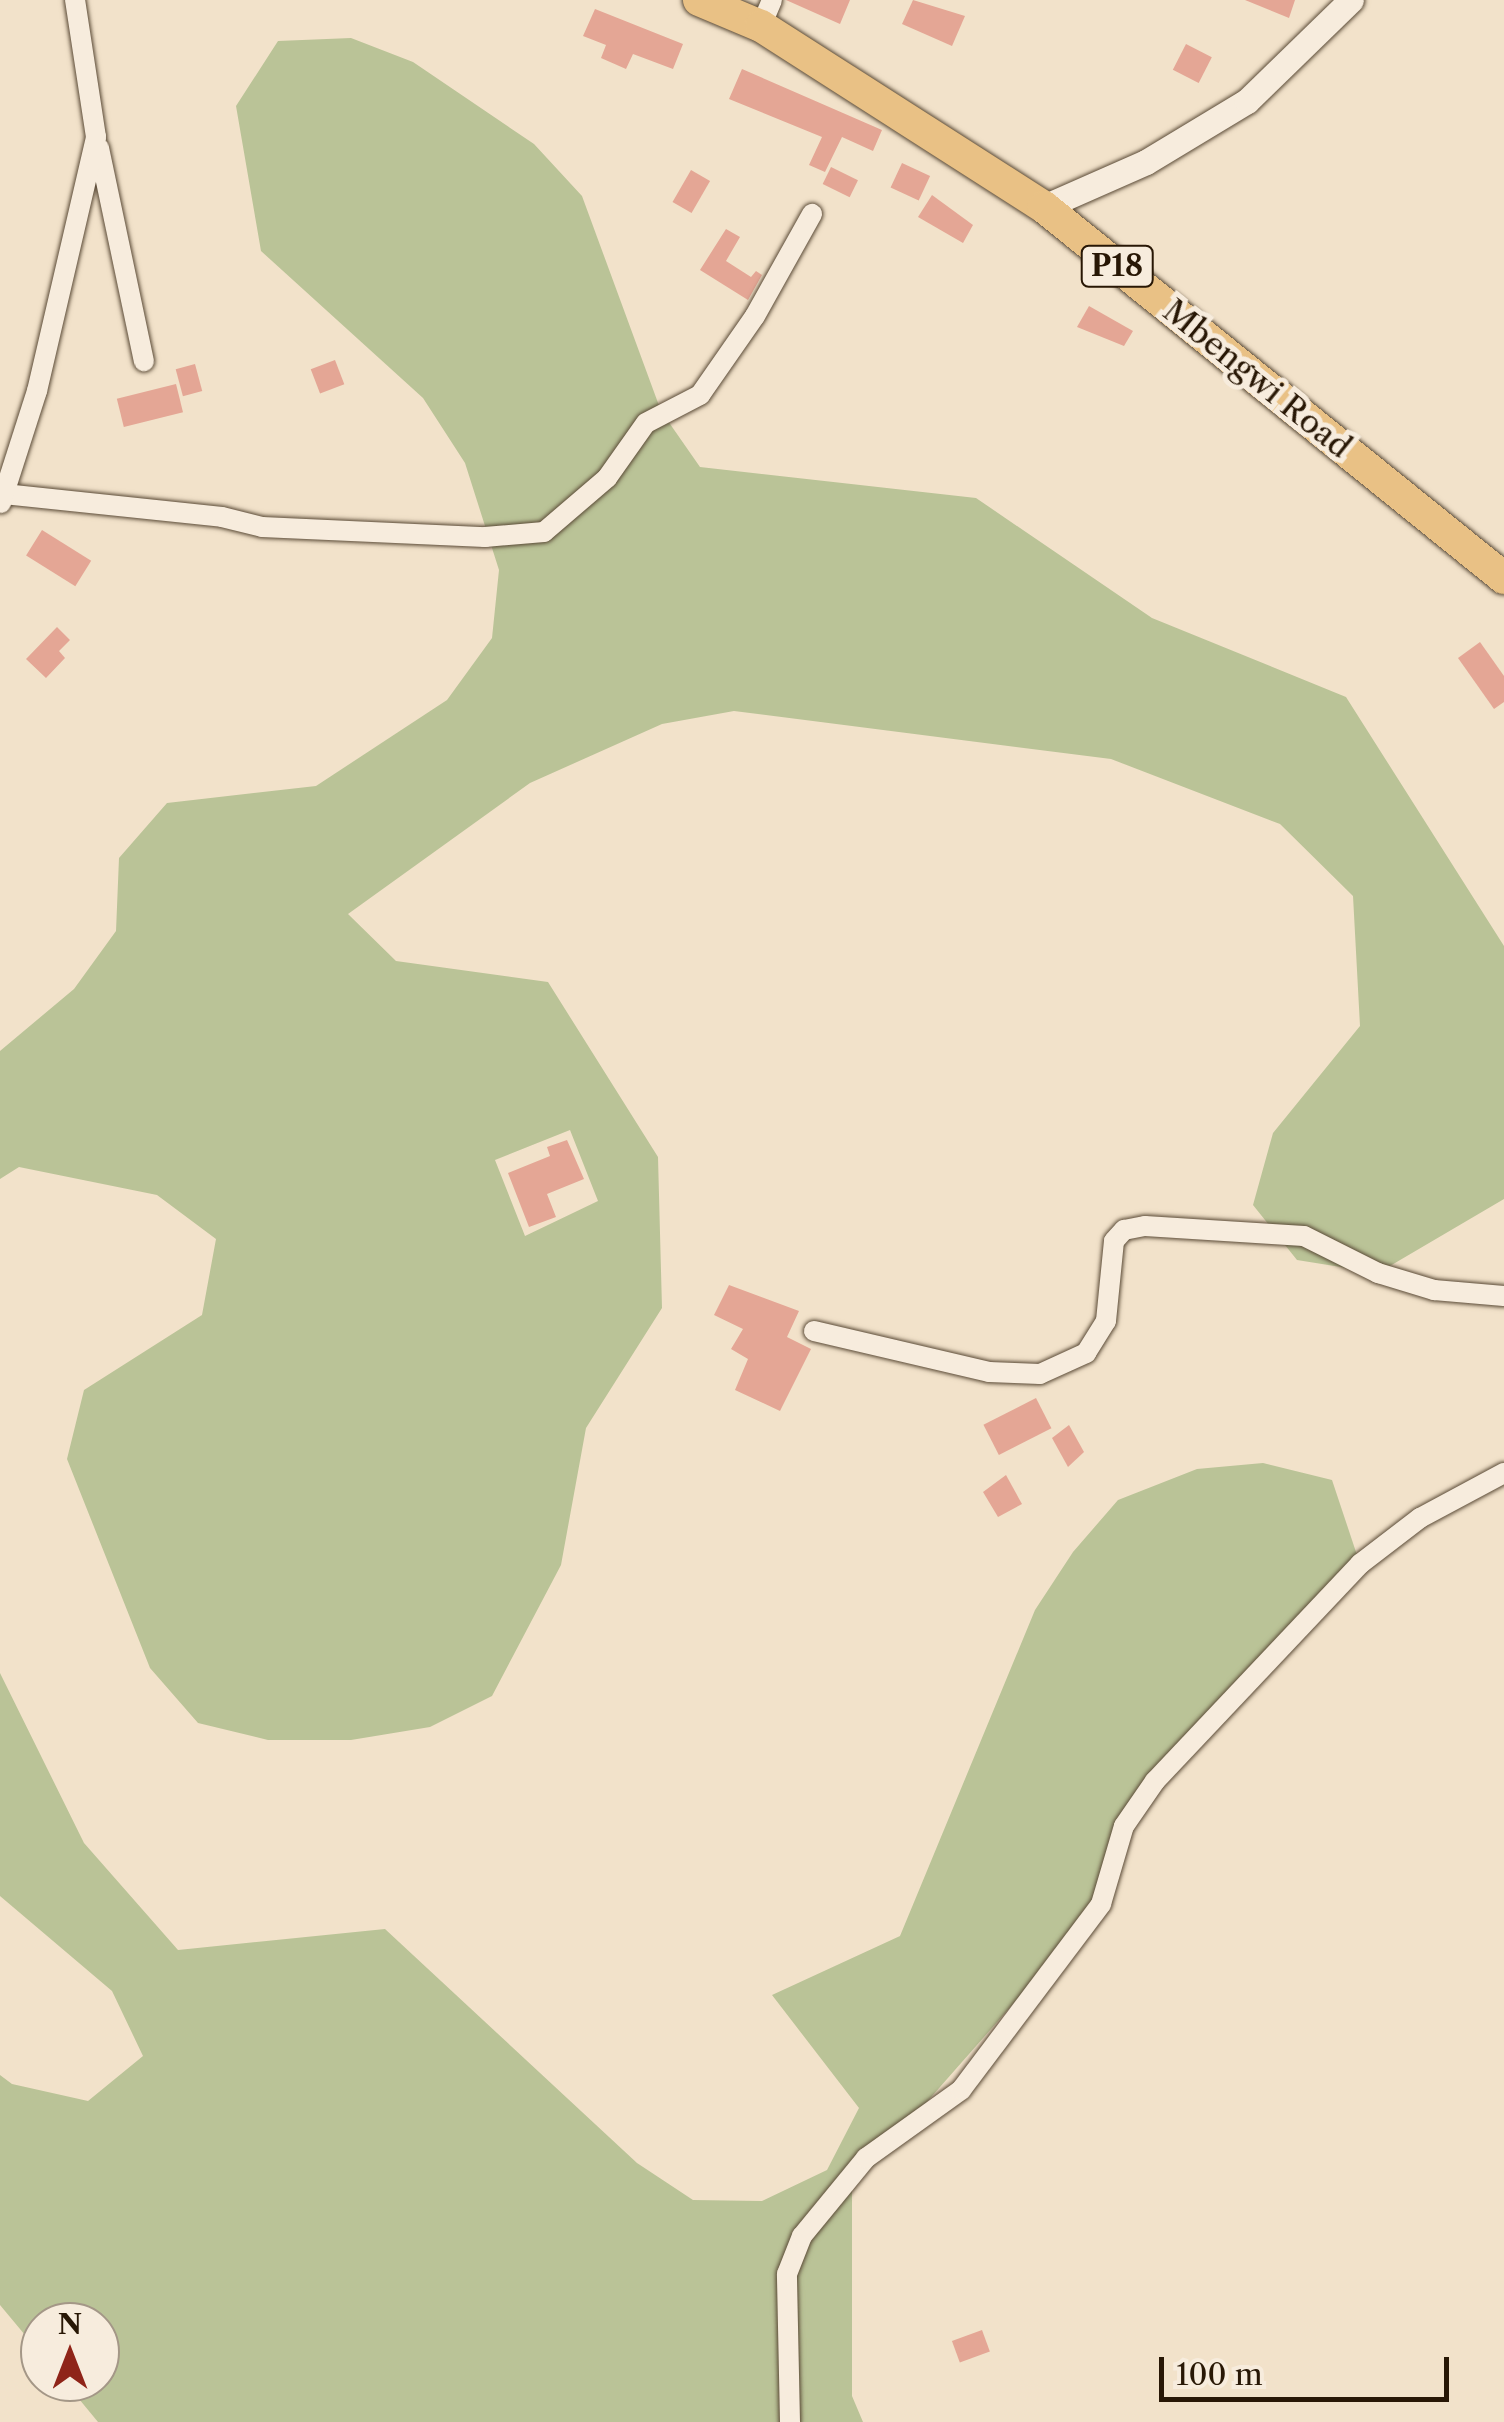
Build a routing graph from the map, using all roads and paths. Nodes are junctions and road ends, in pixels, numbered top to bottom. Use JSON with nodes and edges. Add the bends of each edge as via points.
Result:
{"nodes":[{"id":1,"x":75,"y":0,"type":"edge"},
{"id":2,"x":699,"y":0,"type":"edge"},
{"id":3,"x":1352,"y":0,"type":"edge"},
{"id":4,"x":766,"y":13,"type":"edge"},
{"id":5,"x":96,"y":137,"type":"junction"},
{"id":6,"x":1044,"y":207,"type":"junction"},
{"id":7,"x":812,"y":214,"type":"dead end"},
{"id":8,"x":144,"y":361,"type":"dead end"},
{"id":9,"x":2,"y":499,"type":"edge"},
{"id":10,"x":1504,"y":578,"type":"edge"},
{"id":11,"x":1504,"y":1296,"type":"edge"},
{"id":12,"x":814,"y":1331,"type":"dead end"},
{"id":13,"x":1504,"y":1472,"type":"edge"},
{"id":14,"x":790,"y":2422,"type":"edge"}],
"edges":[{"from":1,"to":5,"type":"street"},
{"from":2,"to":4,"type":"main road","name":"Mbengwi Road","number":"P18"},
{"from":3,"to":6,"type":"street","via":[[1246,101],[1146,162]]},
{"from":4,"to":6,"type":"main road","name":"Mbengwi Road","number":"P18"},
{"from":5,"to":8,"type":"street"},
{"from":5,"to":9,"type":"street","via":[[37,391]]},
{"from":6,"to":10,"type":"main road","name":"Mbengwi Road","number":"P18"},
{"from":7,"to":9,"type":"street","via":[[700,396],[646,423],[607,478],[544,532],[486,536],[262,527],[222,517]]},
{"from":11,"to":12,"type":"street","via":[[1434,1290],[1378,1273],[1304,1236],[1146,1226],[1124,1230],[1114,1241],[1106,1321],[1086,1354],[1040,1374],[989,1372]]},
{"from":13,"to":14,"type":"street","via":[[1420,1518],[1360,1564],[1155,1781],[1124,1826],[1101,1904],[962,2090],[866,2158],[802,2236],[787,2274]]}]}
